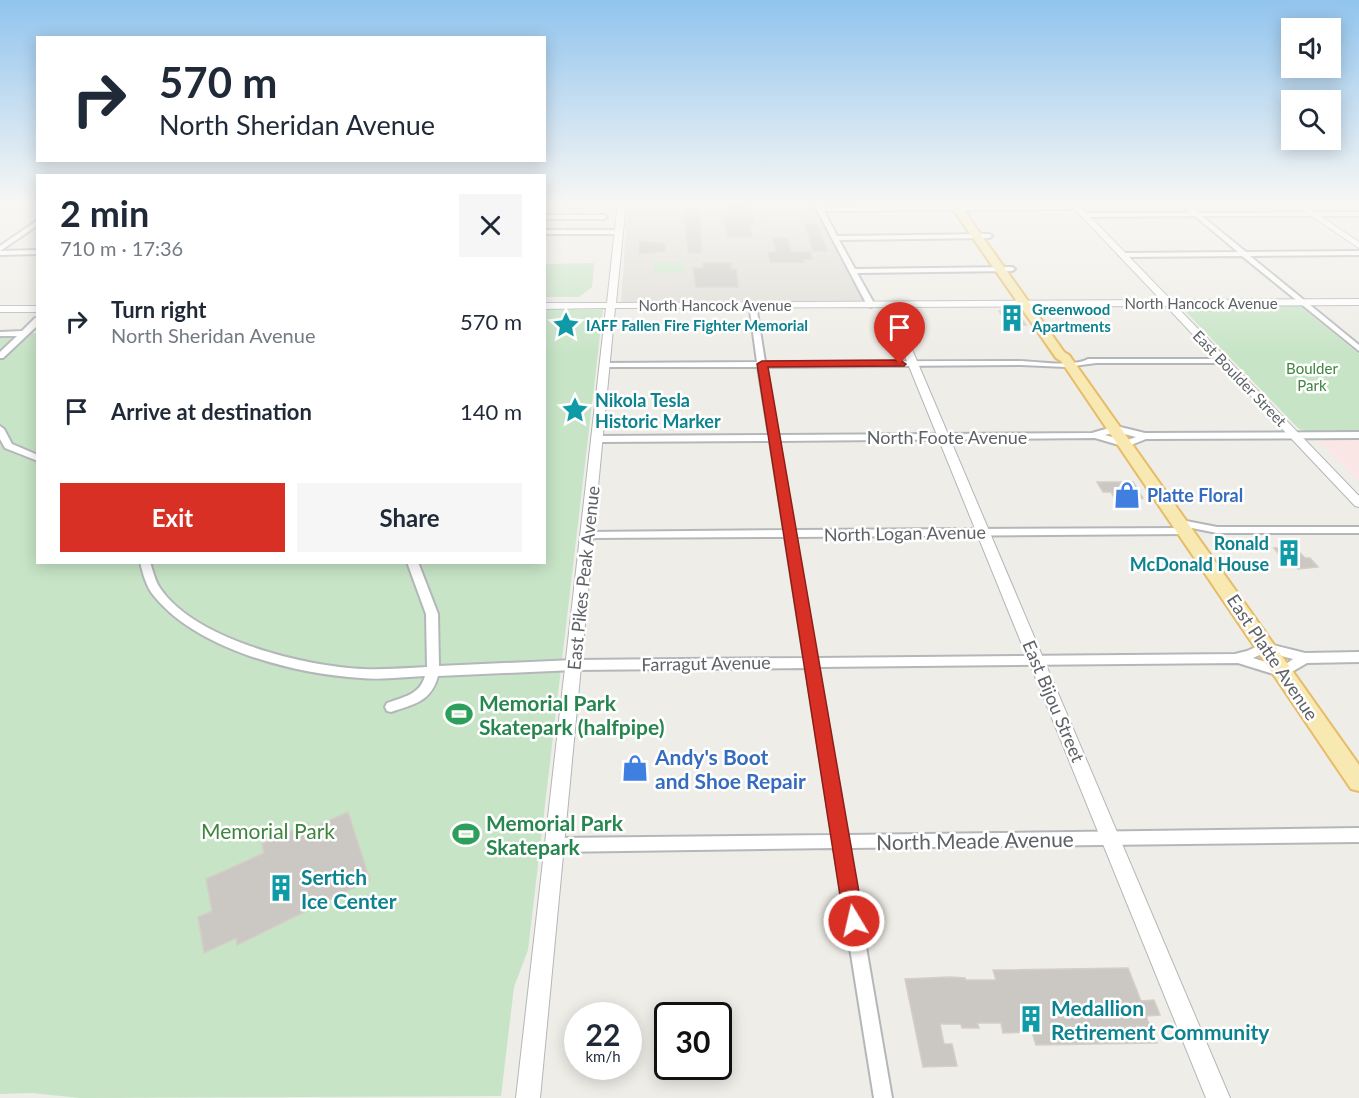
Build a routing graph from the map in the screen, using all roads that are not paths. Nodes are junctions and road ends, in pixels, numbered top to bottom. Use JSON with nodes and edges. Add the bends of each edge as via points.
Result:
{"nodes":[{"id":1,"x":617,"y":253,"type":"edge"},
{"id":2,"x":843,"y":253,"type":"edge"},
{"id":3,"x":987,"y":253,"type":"edge"},
{"id":4,"x":1001,"y":253,"type":"edge"},
{"id":5,"x":1331,"y":253,"type":"edge"},
{"id":6,"x":1244,"y":254,"type":"junction"},
{"id":7,"x":1122,"y":255,"type":"joint"},
{"id":8,"x":998,"y":269,"type":"junction"},
{"id":9,"x":1012,"y":269,"type":"junction"},
{"id":10,"x":853,"y":271,"type":"junction"},
{"id":11,"x":1303,"y":302,"type":"junction"},
{"id":12,"x":1359,"y":302,"type":"edge"},
{"id":13,"x":1168,"y":303,"type":"junction"},
{"id":14,"x":871,"y":304,"type":"junction"},
{"id":15,"x":888,"y":304,"type":"junction"},
{"id":16,"x":1023,"y":304,"type":"junction"},
{"id":17,"x":1036,"y":304,"type":"junction"},
{"id":18,"x":752,"y":305,"type":"junction"},
{"id":19,"x":546,"y":306,"type":"edge"},
{"id":20,"x":611,"y":306,"type":"junction"},
{"id":21,"x":0,"y":309,"type":"edge"},
{"id":22,"x":36,"y":309,"type":"edge"},
{"id":23,"x":36,"y":322,"type":"edge"},
{"id":24,"x":24,"y":333,"type":"junction"},
{"id":25,"x":0,"y":334,"type":"edge"},
{"id":26,"x":1359,"y":349,"type":"edge"},
{"id":27,"x":0,"y":356,"type":"edge"},
{"id":28,"x":1224,"y":361,"type":"junction"},
{"id":29,"x":1069,"y":362,"type":"junction"},
{"id":30,"x":762,"y":364,"type":"junction"},
{"id":31,"x":913,"y":364,"type":"junction"},
{"id":32,"x":605,"y":365,"type":"junction"},
{"id":33,"x":0,"y":429,"type":"edge"},
{"id":34,"x":1116,"y":429,"type":"junction"},
{"id":35,"x":1093,"y":435,"type":"junction"},
{"id":36,"x":1295,"y":435,"type":"junction"},
{"id":37,"x":1359,"y":435,"type":"edge"},
{"id":38,"x":1145,"y":436,"type":"junction"},
{"id":39,"x":944,"y":437,"type":"junction"},
{"id":40,"x":775,"y":438,"type":"junction"},
{"id":41,"x":598,"y":439,"type":"junction"},
{"id":42,"x":1126,"y":444,"type":"junction"},
{"id":43,"x":36,"y":457,"type":"edge"},
{"id":44,"x":1359,"y":503,"type":"edge"},
{"id":45,"x":1186,"y":530,"type":"junction"},
{"id":46,"x":1217,"y":530,"type":"junction"},
{"id":47,"x":1359,"y":530,"type":"edge"},
{"id":48,"x":984,"y":532,"type":"junction"},
{"id":49,"x":587,"y":535,"type":"junction"},
{"id":50,"x":790,"y":535,"type":"junction"},
{"id":51,"x":146,"y":564,"type":"edge"},
{"id":52,"x":413,"y":564,"type":"edge"},
{"id":53,"x":1265,"y":647,"type":"junction"},
{"id":54,"x":1359,"y":657,"type":"edge"},
{"id":55,"x":1236,"y":658,"type":"junction"},
{"id":56,"x":1305,"y":658,"type":"junction"},
{"id":57,"x":1037,"y":660,"type":"junction"},
{"id":58,"x":812,"y":662,"type":"junction"},
{"id":59,"x":574,"y":665,"type":"junction"},
{"id":60,"x":433,"y":670,"type":"junction"},
{"id":61,"x":1283,"y":672,"type":"junction"},
{"id":62,"x":391,"y":707,"type":"dead end"},
{"id":63,"x":1358,"y":783,"type":"edge"},
{"id":64,"x":1359,"y":835,"type":"edge"},
{"id":65,"x":1112,"y":838,"type":"junction"},
{"id":66,"x":841,"y":842,"type":"junction"},
{"id":67,"x":554,"y":845,"type":"junction"},
{"id":68,"x":528,"y":1098,"type":"edge"},
{"id":69,"x":884,"y":1098,"type":"edge"},
{"id":70,"x":1218,"y":1098,"type":"edge"}],
"edges":[{"from":1,"to":20,"type":"main road","name":"East Pikes Peak Avenue"},
{"from":2,"to":10,"type":"street"},
{"from":3,"to":8,"type":"main road","name":"East Platte Avenue"},
{"from":4,"to":9,"type":"main road","name":"East Platte Avenue"},
{"from":5,"to":6,"type":"street"},
{"from":6,"to":7,"type":"street"},
{"from":6,"to":11,"type":"street"},
{"from":7,"to":13,"type":"main road","name":"East Boulder Street"},
{"from":8,"to":9,"type":"street"},
{"from":8,"to":10,"type":"street"},
{"from":8,"to":16,"type":"main road","name":"East Platte Avenue"},
{"from":9,"to":17,"type":"main road","name":"East Platte Avenue"},
{"from":10,"to":14,"type":"street"},
{"from":11,"to":12,"type":"main road","name":"North Hancock Avenue"},
{"from":11,"to":13,"type":"main road","name":"North Hancock Avenue"},
{"from":11,"to":26,"type":"street"},
{"from":13,"to":17,"type":"main road","name":"North Hancock Avenue"},
{"from":13,"to":28,"type":"main road","name":"East Boulder Street"},
{"from":14,"to":15,"type":"main road","name":"North Hancock Avenue"},
{"from":14,"to":18,"type":"main road","name":"North Hancock Avenue"},
{"from":15,"to":16,"type":"main road","name":"North Hancock Avenue"},
{"from":15,"to":31,"type":"main road","name":"East Bijou Street"},
{"from":16,"to":17,"type":"main road","name":"North Hancock Avenue"},
{"from":16,"to":29,"type":"main road","name":"East Platte Avenue"},
{"from":17,"to":29,"type":"main road","name":"East Platte Avenue"},
{"from":18,"to":20,"type":"main road","name":"North Hancock Avenue"},
{"from":18,"to":30,"type":"street"},
{"from":19,"to":20,"type":"main road","name":"North Hancock Avenue"},
{"from":20,"to":32,"type":"main road","name":"East Pikes Peak Avenue"},
{"from":21,"to":22,"type":"main road"},
{"from":23,"to":24,"type":"street"},
{"from":24,"to":25,"type":"street"},
{"from":24,"to":27,"type":"street"},
{"from":28,"to":29,"type":"street"},
{"from":28,"to":36,"type":"main road","name":"East Boulder Street"},
{"from":29,"to":31,"type":"street"},
{"from":29,"to":34,"type":"main road","name":"East Platte Avenue"},
{"from":30,"to":31,"type":"street"},
{"from":30,"to":32,"type":"street"},
{"from":30,"to":40,"type":"street"},
{"from":31,"to":39,"type":"main road","name":"East Bijou Street"},
{"from":32,"to":41,"type":"main road","name":"East Pikes Peak Avenue"},
{"from":33,"to":43,"type":"street","via":[[14,450]]},
{"from":34,"to":35,"type":"street","name":"North Foote Avenue"},
{"from":34,"to":38,"type":"street","name":"North Foote Avenue"},
{"from":34,"to":42,"type":"main road","name":"East Platte Avenue"},
{"from":35,"to":39,"type":"street","name":"North Foote Avenue"},
{"from":35,"to":42,"type":"street"},
{"from":36,"to":37,"type":"street","name":"North Foote Avenue"},
{"from":36,"to":38,"type":"street","name":"North Foote Avenue"},
{"from":36,"to":44,"type":"main road","name":"East Boulder Street"},
{"from":38,"to":42,"type":"street"},
{"from":39,"to":40,"type":"street","name":"North Foote Avenue"},
{"from":39,"to":48,"type":"main road","name":"East Bijou Street"},
{"from":40,"to":41,"type":"street","name":"North Foote Avenue"},
{"from":40,"to":50,"type":"street"},
{"from":41,"to":49,"type":"main road","name":"East Pikes Peak Avenue"},
{"from":42,"to":45,"type":"main road","name":"East Platte Avenue"},
{"from":45,"to":46,"type":"street"},
{"from":45,"to":46,"type":"street","name":"North Logan Avenue"},
{"from":45,"to":48,"type":"street","name":"North Logan Avenue"},
{"from":45,"to":53,"type":"main road","name":"East Platte Avenue"},
{"from":46,"to":47,"type":"street","name":"North Logan Avenue"},
{"from":48,"to":50,"type":"street","name":"North Logan Avenue"},
{"from":48,"to":57,"type":"main road","name":"East Bijou Street"},
{"from":49,"to":50,"type":"street","name":"North Logan Avenue"},
{"from":49,"to":59,"type":"main road","name":"East Pikes Peak Avenue"},
{"from":50,"to":58,"type":"street"},
{"from":51,"to":60,"type":"street","name":"Farragut Avenue","via":[[151,582],[170,606],[194,624],[235,644],[328,672]]},
{"from":52,"to":60,"type":"street","via":[[432,614]]},
{"from":53,"to":55,"type":"street","name":"Farragut Avenue"},
{"from":53,"to":56,"type":"street"},
{"from":53,"to":61,"type":"main road","name":"East Platte Avenue"},
{"from":54,"to":56,"type":"street"},
{"from":55,"to":57,"type":"street","name":"Farragut Avenue"},
{"from":55,"to":61,"type":"street"},
{"from":56,"to":61,"type":"street"},
{"from":57,"to":58,"type":"street","name":"Farragut Avenue"},
{"from":57,"to":65,"type":"main road","name":"East Bijou Street"},
{"from":58,"to":59,"type":"street","name":"Farragut Avenue"},
{"from":58,"to":66,"type":"street"},
{"from":59,"to":60,"type":"street","name":"Farragut Avenue"},
{"from":59,"to":67,"type":"main road","name":"East Pikes Peak Avenue"},
{"from":60,"to":62,"type":"street","via":[[429,686],[421,696]]},
{"from":61,"to":63,"type":"main road","name":"East Platte Avenue"},
{"from":64,"to":65,"type":"street","name":"North Meade Avenue"},
{"from":65,"to":66,"type":"street","name":"North Meade Avenue"},
{"from":65,"to":70,"type":"main road","name":"East Bijou Street"},
{"from":66,"to":67,"type":"street","name":"North Meade Avenue"},
{"from":66,"to":69,"type":"street"},
{"from":67,"to":68,"type":"main road","name":"East Pikes Peak Avenue"}]}
